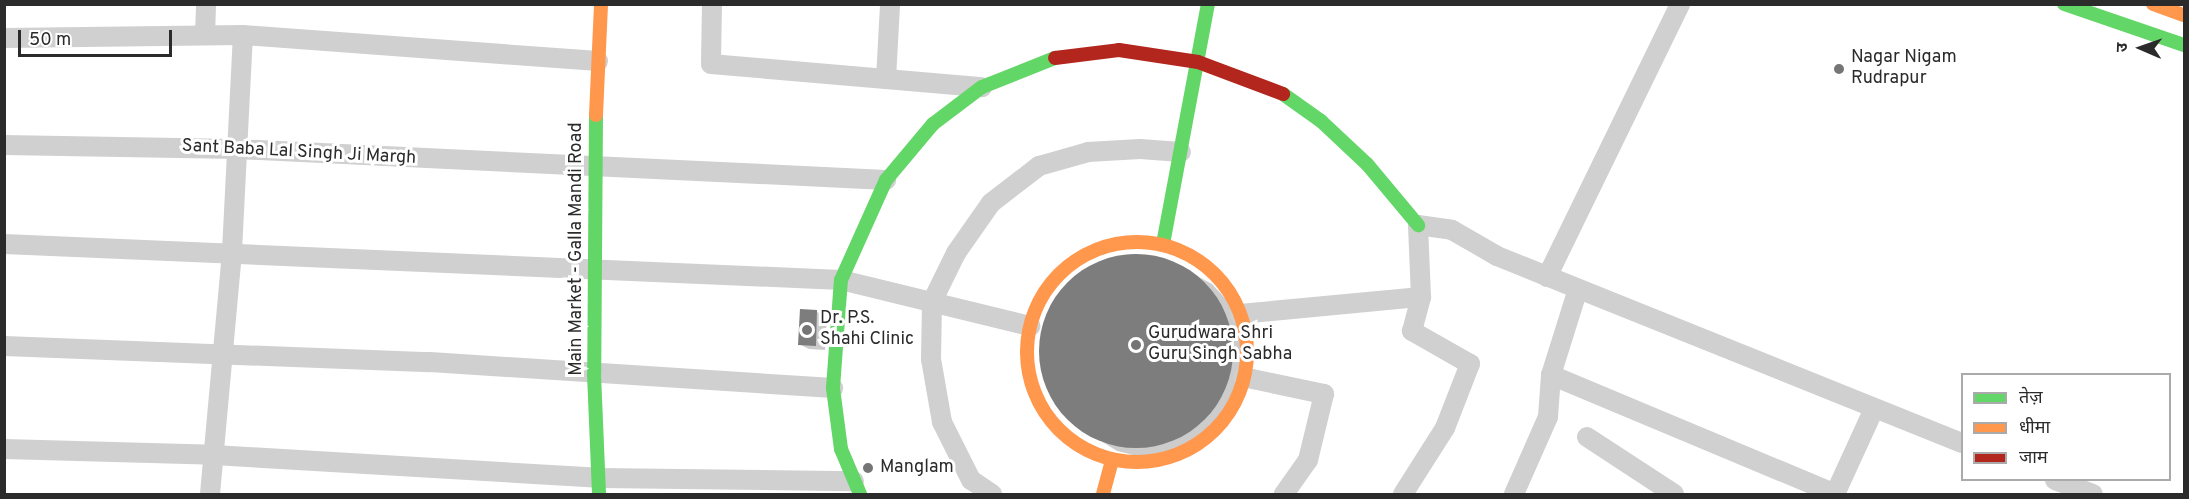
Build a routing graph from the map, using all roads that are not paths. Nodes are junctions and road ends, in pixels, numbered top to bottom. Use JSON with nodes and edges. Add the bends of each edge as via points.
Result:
{"nodes":[{"id":1,"x":206,"y":4,"type":"edge"},
{"id":2,"x":601,"y":4,"type":"edge"},
{"id":3,"x":712,"y":4,"type":"edge"},
{"id":4,"x":890,"y":4,"type":"edge"},
{"id":5,"x":1208,"y":4,"type":"edge"},
{"id":6,"x":1680,"y":4,"type":"edge"},
{"id":7,"x":2064,"y":4,"type":"edge"},
{"id":8,"x":2153,"y":4,"type":"edge"},
{"id":9,"x":2184,"y":15,"type":"edge"},
{"id":10,"x":205,"y":35,"type":"junction"},
{"id":11,"x":243,"y":35,"type":"junction"},
{"id":12,"x":4,"y":38,"type":"edge"},
{"id":13,"x":2184,"y":45,"type":"edge"},
{"id":14,"x":598,"y":61,"type":"junction"},
{"id":15,"x":1198,"y":62,"type":"junction"},
{"id":16,"x":886,"y":79,"type":"junction"},
{"id":17,"x":982,"y":87,"type":"junction"},
{"id":18,"x":4,"y":145,"type":"edge"},
{"id":19,"x":237,"y":148,"type":"junction"},
{"id":20,"x":1181,"y":152,"type":"junction"},
{"id":21,"x":593,"y":168,"type":"junction"},
{"id":22,"x":886,"y":180,"type":"junction"},
{"id":23,"x":1418,"y":225,"type":"junction"},
{"id":24,"x":4,"y":244,"type":"edge"},
{"id":25,"x":1163,"y":244,"type":"junction"},
{"id":26,"x":232,"y":251,"type":"junction"},
{"id":27,"x":594,"y":267,"type":"junction"},
{"id":28,"x":1547,"y":277,"type":"junction"},
{"id":29,"x":841,"y":280,"type":"junction"},
{"id":30,"x":1578,"y":289,"type":"junction"},
{"id":31,"x":1421,"y":297,"type":"junction"},
{"id":32,"x":932,"y":302,"type":"junction"},
{"id":33,"x":1240,"y":314,"type":"junction"},
{"id":34,"x":1030,"y":326,"type":"junction"},
{"id":35,"x":4,"y":346,"type":"edge"},
{"id":36,"x":224,"y":354,"type":"junction"},
{"id":37,"x":594,"y":374,"type":"junction"},
{"id":38,"x":1551,"y":375,"type":"junction"},
{"id":39,"x":1243,"y":377,"type":"junction"},
{"id":40,"x":833,"y":388,"type":"junction"},
{"id":41,"x":1874,"y":409,"type":"junction"},
{"id":42,"x":1587,"y":437,"type":"dead end"},
{"id":43,"x":1961,"y":443,"type":"edge"},
{"id":44,"x":4,"y":449,"type":"edge"},
{"id":45,"x":214,"y":455,"type":"junction"},
{"id":46,"x":1112,"y":460,"type":"junction"},
{"id":47,"x":2058,"y":481,"type":"edge"},
{"id":48,"x":599,"y":486,"type":"edge"},
{"id":49,"x":713,"y":487,"type":"edge"},
{"id":50,"x":857,"y":488,"type":"edge"},
{"id":51,"x":1836,"y":494,"type":"edge"},
{"id":52,"x":210,"y":495,"type":"edge"},
{"id":53,"x":992,"y":495,"type":"edge"},
{"id":54,"x":1103,"y":495,"type":"edge"},
{"id":55,"x":1284,"y":495,"type":"edge"},
{"id":56,"x":1403,"y":495,"type":"edge"},
{"id":57,"x":1514,"y":495,"type":"edge"},
{"id":58,"x":1674,"y":495,"type":"edge"},
{"id":59,"x":2093,"y":495,"type":"edge"}],
"edges":[{"from":1,"to":10,"type":"street"},
{"from":2,"to":14,"type":"main road","name":"Main Market - Galla Mandi Road"},
{"from":3,"to":16,"type":"street","via":[[711,64]]},
{"from":4,"to":16,"type":"street"},
{"from":5,"to":15,"type":"main road"},
{"from":6,"to":28,"type":"street"},
{"from":7,"to":13,"type":"main road"},
{"from":8,"to":9,"type":"main road"},
{"from":10,"to":11,"type":"street"},
{"from":10,"to":12,"type":"street"},
{"from":11,"to":14,"type":"street"},
{"from":11,"to":19,"type":"street"},
{"from":14,"to":21,"type":"main road","name":"Main Market - Galla Mandi Road"},
{"from":15,"to":17,"type":"main road","via":[[1119,51],[1048,59]]},
{"from":15,"to":20,"type":"main road"},
{"from":15,"to":23,"type":"main road","via":[[1277,89],[1321,121],[1366,164]]},
{"from":16,"to":17,"type":"street"},
{"from":17,"to":22,"type":"main road","via":[[933,124]]},
{"from":18,"to":19,"type":"street","name":"Sant Baba Lal Singh Ji Margh"},
{"from":19,"to":21,"type":"street","name":"Sant Baba Lal Singh Ji Margh"},
{"from":19,"to":26,"type":"street"},
{"from":20,"to":25,"type":"main road"},
{"from":20,"to":32,"type":"street","via":[[1088,152],[1039,166],[991,203],[956,253]]},
{"from":21,"to":22,"type":"street","name":"Sant Baba Lal Singh Ji Margh"},
{"from":21,"to":27,"type":"main road","name":"Main Market - Galla Mandi Road"},
{"from":22,"to":29,"type":"main road"},
{"from":23,"to":28,"type":"street","via":[[1452,230],[1497,256]]},
{"from":23,"to":31,"type":"street"},
{"from":24,"to":26,"type":"street"},
{"from":25,"to":33,"type":"main road","via":[[1198,259],[1226,286]]},
{"from":25,"to":34,"type":"main road","via":[[1128,241],[1085,255],[1065,268],[1043,294]]},
{"from":26,"to":27,"type":"street"},
{"from":26,"to":36,"type":"street"},
{"from":27,"to":29,"type":"street"},
{"from":27,"to":37,"type":"main road","name":"Main Market - Galla Mandi Road"},
{"from":28,"to":30,"type":"street"},
{"from":29,"to":32,"type":"street"},
{"from":29,"to":40,"type":"main road"},
{"from":30,"to":38,"type":"street"},
{"from":30,"to":41,"type":"street"},
{"from":31,"to":33,"type":"street"},
{"from":31,"to":56,"type":"street","via":[[1412,331],[1470,364],[1445,428]]},
{"from":32,"to":34,"type":"street"},
{"from":32,"to":53,"type":"street","via":[[931,359],[942,422],[971,480]]},
{"from":33,"to":39,"type":"main road","via":[[1247,358]]},
{"from":34,"to":46,"type":"main road","via":[[1027,361],[1033,384],[1053,424],[1080,447]]},
{"from":35,"to":36,"type":"street"},
{"from":36,"to":37,"type":"street","via":[[430,362]]},
{"from":36,"to":45,"type":"street"},
{"from":37,"to":40,"type":"street"},
{"from":37,"to":48,"type":"main road","name":"Main Market - Galla Mandi Road"},
{"from":38,"to":51,"type":"street"},
{"from":38,"to":57,"type":"street","via":[[1548,417]]},
{"from":39,"to":46,"type":"main road","via":[[1238,396],[1217,428],[1187,451],[1150,462]]},
{"from":39,"to":55,"type":"street","via":[[1324,394],[1308,460]]},
{"from":40,"to":50,"type":"main road","via":[[841,449]]},
{"from":41,"to":43,"type":"street"},
{"from":41,"to":51,"type":"street"},
{"from":42,"to":58,"type":"street"},
{"from":44,"to":45,"type":"street"},
{"from":45,"to":48,"type":"street"},
{"from":45,"to":52,"type":"street"},
{"from":46,"to":54,"type":"main road"},
{"from":47,"to":59,"type":"street"},
{"from":48,"to":49,"type":"street"},
{"from":49,"to":50,"type":"street"}]}
